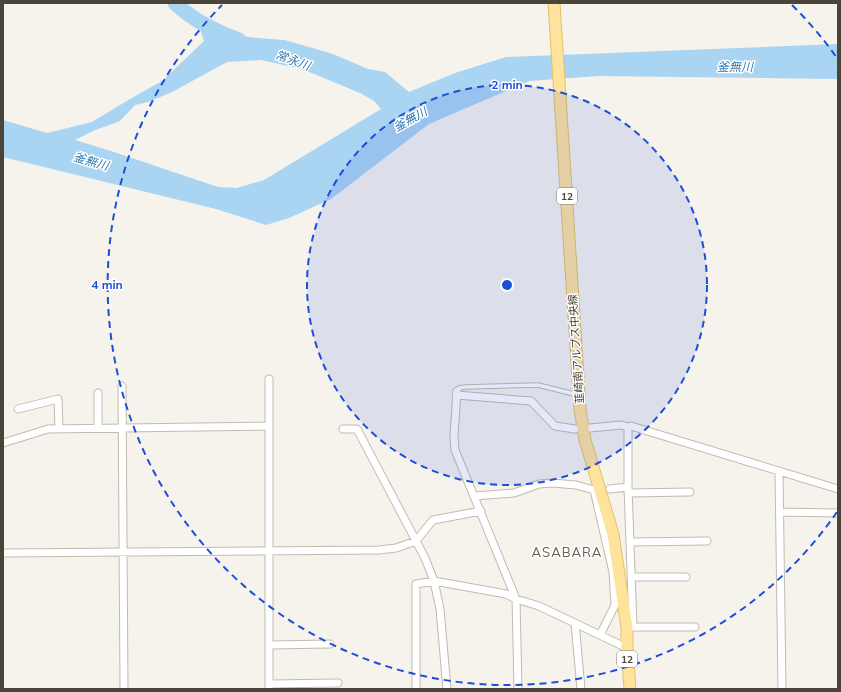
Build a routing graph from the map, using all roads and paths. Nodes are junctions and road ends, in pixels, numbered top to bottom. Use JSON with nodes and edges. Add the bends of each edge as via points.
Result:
{"nodes":[{"id":1,"x":554,"y":3,"type":"edge"},
{"id":2,"x":269,"y":379,"type":"dead end"},
{"id":3,"x":122,"y":386,"type":"dead end"},
{"id":4,"x":579,"y":392,"type":"junction"},
{"id":5,"x":457,"y":393,"type":"junction"},
{"id":6,"x":98,"y":394,"type":"dead end"},
{"id":7,"x":18,"y":409,"type":"dead end"},
{"id":8,"x":269,"y":426,"type":"junction"},
{"id":9,"x":628,"y":427,"type":"junction"},
{"id":10,"x":58,"y":428,"type":"junction"},
{"id":11,"x":98,"y":428,"type":"junction"},
{"id":12,"x":122,"y":428,"type":"junction"},
{"id":13,"x":590,"y":428,"type":"dead end"},
{"id":14,"x":343,"y":429,"type":"dead end"},
{"id":15,"x":575,"y":429,"type":"dead end"},
{"id":16,"x":3,"y":443,"type":"edge"},
{"id":17,"x":779,"y":471,"type":"junction"},
{"id":18,"x":610,"y":489,"type":"dead end"},
{"id":19,"x":838,"y":489,"type":"edge"},
{"id":20,"x":628,"y":490,"type":"junction"},
{"id":21,"x":690,"y":492,"type":"dead end"},
{"id":22,"x":475,"y":496,"type":"junction"},
{"id":23,"x":481,"y":511,"type":"junction"},
{"id":24,"x":780,"y":512,"type":"junction"},
{"id":25,"x":838,"y":513,"type":"edge"},
{"id":26,"x":416,"y":541,"type":"junction"},
{"id":27,"x":707,"y":541,"type":"dead end"},
{"id":28,"x":630,"y":542,"type":"junction"},
{"id":29,"x":269,"y":551,"type":"junction"},
{"id":30,"x":122,"y":552,"type":"junction"},
{"id":31,"x":3,"y":553,"type":"edge"},
{"id":32,"x":686,"y":577,"type":"dead end"},
{"id":33,"x":631,"y":578,"type":"junction"},
{"id":34,"x":434,"y":581,"type":"junction"},
{"id":35,"x":516,"y":599,"type":"junction"},
{"id":36,"x":575,"y":623,"type":"junction"},
{"id":37,"x":695,"y":627,"type":"dead end"},
{"id":38,"x":630,"y":628,"type":"junction"},
{"id":39,"x":600,"y":635,"type":"junction"},
{"id":40,"x":330,"y":644,"type":"dead end"},
{"id":41,"x":269,"y":645,"type":"junction"},
{"id":42,"x":627,"y":648,"type":"junction"},
{"id":43,"x":338,"y":683,"type":"dead end"},
{"id":44,"x":269,"y":687,"type":"edge"},
{"id":45,"x":124,"y":689,"type":"edge"},
{"id":46,"x":416,"y":689,"type":"edge"},
{"id":47,"x":447,"y":689,"type":"edge"},
{"id":48,"x":518,"y":689,"type":"edge"},
{"id":49,"x":581,"y":689,"type":"edge"},
{"id":50,"x":630,"y":689,"type":"edge"},
{"id":51,"x":782,"y":689,"type":"edge"}],
"edges":[{"from":1,"to":4,"type":"main road","name":"韮崎南アルプス中央線","number":"12"},
{"from":2,"to":8,"type":"street"},
{"from":3,"to":12,"type":"street"},
{"from":4,"to":5,"type":"lane","via":[[538,385],[465,387],[460,388]]},
{"from":4,"to":38,"type":"main road","name":"韮崎南アルプス中央線","number":"12","via":[[585,440],[613,534]]},
{"from":5,"to":15,"type":"street","via":[[531,401],[555,426]]},
{"from":5,"to":22,"type":"street","via":[[455,450]]},
{"from":6,"to":11,"type":"street"},
{"from":7,"to":10,"type":"street","via":[[58,399]]},
{"from":8,"to":12,"type":"street"},
{"from":8,"to":29,"type":"street"},
{"from":9,"to":13,"type":"street","via":[[621,424]]},
{"from":9,"to":17,"type":"street"},
{"from":9,"to":20,"type":"street"},
{"from":10,"to":11,"type":"street"},
{"from":10,"to":16,"type":"street"},
{"from":11,"to":12,"type":"street"},
{"from":12,"to":30,"type":"street"},
{"from":14,"to":26,"type":"street","via":[[357,429]]},
{"from":17,"to":19,"type":"street"},
{"from":17,"to":24,"type":"street"},
{"from":18,"to":20,"type":"street"},
{"from":20,"to":21,"type":"street"},
{"from":20,"to":28,"type":"street"},
{"from":22,"to":23,"type":"street"},
{"from":22,"to":39,"type":"street","via":[[514,493],[539,484],[552,483],[576,484],[594,490],[613,572],[615,606]]},
{"from":23,"to":26,"type":"street","via":[[433,520]]},
{"from":23,"to":35,"type":"street"},
{"from":24,"to":25,"type":"street"},
{"from":24,"to":51,"type":"street"},
{"from":26,"to":29,"type":"street","via":[[396,548],[379,550]]},
{"from":26,"to":34,"type":"street"},
{"from":27,"to":28,"type":"street"},
{"from":28,"to":33,"type":"street"},
{"from":29,"to":30,"type":"street"},
{"from":29,"to":41,"type":"street"},
{"from":30,"to":31,"type":"street"},
{"from":30,"to":45,"type":"street"},
{"from":32,"to":33,"type":"street"},
{"from":33,"to":38,"type":"street"},
{"from":34,"to":35,"type":"street","via":[[506,594]]},
{"from":34,"to":46,"type":"street","via":[[416,584]]},
{"from":34,"to":47,"type":"street","via":[[440,609]]},
{"from":35,"to":36,"type":"street","via":[[539,606]]},
{"from":35,"to":48,"type":"street"},
{"from":36,"to":39,"type":"street"},
{"from":36,"to":49,"type":"street"},
{"from":37,"to":38,"type":"street"},
{"from":38,"to":42,"type":"main road","name":"韮崎南アルプス中央線","number":"12"},
{"from":39,"to":42,"type":"street"},
{"from":40,"to":41,"type":"street"},
{"from":41,"to":44,"type":"street"},
{"from":42,"to":50,"type":"main road","name":"韮崎南アルプス中央線","number":"12"},
{"from":43,"to":44,"type":"street"}]}
